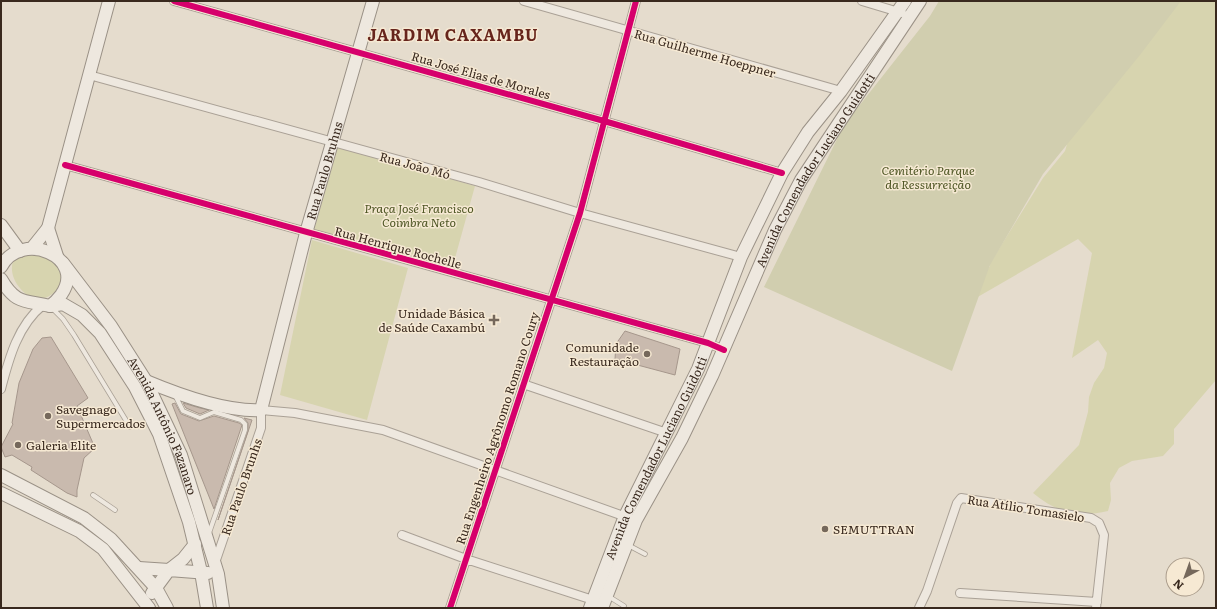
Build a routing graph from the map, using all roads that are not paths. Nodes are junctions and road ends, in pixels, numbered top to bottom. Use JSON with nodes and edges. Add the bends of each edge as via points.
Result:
{"nodes":[{"id":1,"x":109,"y":1,"type":"edge"},
{"id":2,"x":174,"y":1,"type":"edge"},
{"id":3,"x":373,"y":1,"type":"edge"},
{"id":4,"x":524,"y":1,"type":"edge"},
{"id":5,"x":636,"y":1,"type":"edge"},
{"id":6,"x":862,"y":1,"type":"edge"},
{"id":7,"x":920,"y":1,"type":"edge"},
{"id":8,"x":904,"y":10,"type":"edge"},
{"id":9,"x":627,"y":32,"type":"junction"},
{"id":10,"x":358,"y":52,"type":"junction"},
{"id":11,"x":89,"y":75,"type":"junction"},
{"id":12,"x":841,"y":91,"type":"junction"},
{"id":13,"x":604,"y":121,"type":"junction"},
{"id":14,"x":333,"y":142,"type":"junction"},
{"id":15,"x":65,"y":165,"type":"junction"},
{"id":16,"x":782,"y":173,"type":"junction"},
{"id":17,"x":580,"y":213,"type":"junction"},
{"id":18,"x":1,"y":226,"type":"edge"},
{"id":19,"x":48,"y":228,"type":"junction"},
{"id":20,"x":306,"y":233,"type":"junction"},
{"id":21,"x":32,"y":248,"type":"junction"},
{"id":22,"x":20,"y":252,"type":"junction"},
{"id":23,"x":741,"y":257,"type":"junction"},
{"id":24,"x":60,"y":259,"type":"junction"},
{"id":25,"x":1,"y":267,"type":"edge"},
{"id":26,"x":1,"y":279,"type":"edge"},
{"id":27,"x":4,"y":287,"type":"edge"},
{"id":28,"x":551,"y":301,"type":"junction"},
{"id":29,"x":47,"y":306,"type":"junction"},
{"id":30,"x":708,"y":343,"type":"junction"},
{"id":31,"x":724,"y":350,"type":"junction"},
{"id":32,"x":146,"y":381,"type":"junction"},
{"id":33,"x":523,"y":384,"type":"junction"},
{"id":34,"x":1,"y":389,"type":"edge"},
{"id":35,"x":173,"y":391,"type":"junction"},
{"id":36,"x":261,"y":410,"type":"junction"},
{"id":37,"x":130,"y":427,"type":"dead end"},
{"id":38,"x":667,"y":432,"type":"junction"},
{"id":39,"x":496,"y":469,"type":"junction"},
{"id":40,"x":1,"y":475,"type":"edge"},
{"id":41,"x":1,"y":484,"type":"edge"},
{"id":42,"x":1,"y":493,"type":"edge"},
{"id":43,"x":93,"y":495,"type":"dead end"},
{"id":44,"x":50,"y":501,"type":"junction"},
{"id":45,"x":115,"y":510,"type":"dead end"},
{"id":46,"x":630,"y":518,"type":"junction"},
{"id":47,"x":402,"y":536,"type":"dead end"},
{"id":48,"x":207,"y":540,"type":"junction"},
{"id":49,"x":195,"y":544,"type":"junction"},
{"id":50,"x":626,"y":544,"type":"junction"},
{"id":51,"x":645,"y":554,"type":"dead end"},
{"id":52,"x":466,"y":558,"type":"junction"},
{"id":53,"x":139,"y":568,"type":"junction"},
{"id":54,"x":216,"y":569,"type":"junction"},
{"id":55,"x":169,"y":570,"type":"junction"},
{"id":56,"x":201,"y":572,"type":"junction"},
{"id":57,"x":156,"y":588,"type":"junction"},
{"id":58,"x":960,"y":593,"type":"dead end"},
{"id":59,"x":606,"y":595,"type":"junction"},
{"id":60,"x":592,"y":604,"type":"edge"},
{"id":61,"x":1097,"y":605,"type":"edge"},
{"id":62,"x":624,"y":606,"type":"dead end"},
{"id":63,"x":148,"y":607,"type":"edge"},
{"id":64,"x":167,"y":608,"type":"edge"},
{"id":65,"x":207,"y":608,"type":"edge"},
{"id":66,"x":223,"y":608,"type":"edge"},
{"id":67,"x":450,"y":608,"type":"edge"},
{"id":68,"x":602,"y":608,"type":"edge"},
{"id":69,"x":919,"y":608,"type":"edge"}],
"edges":[{"from":1,"to":11,"type":"main road"},
{"from":2,"to":10,"type":"street","name":"Rua José Elias de Morales"},
{"from":3,"to":10,"type":"main road","name":"Rua Paulo Bruhns"},
{"from":4,"to":9,"type":"street","name":"Rua Guilherme Hoeppner"},
{"from":5,"to":9,"type":"street","name":"Rua Engenheiro Agrônomo Romano Coury"},
{"from":6,"to":8,"type":"street"},
{"from":7,"to":8,"type":"main road","name":"Avenida Comendador Luciano Guidotti"},
{"from":8,"to":12,"type":"main road","name":"Avenida Comendador Luciano Guidotti"},
{"from":8,"to":31,"type":"main road","name":"Avenida Comendador Luciano Guidotti","via":[[801,180],[775,230]]},
{"from":9,"to":12,"type":"street","name":"Rua Guilherme Hoeppner"},
{"from":9,"to":13,"type":"street","name":"Rua Engenheiro Agrônomo Romano Coury"},
{"from":10,"to":13,"type":"street","name":"Rua José Elias de Morales"},
{"from":10,"to":14,"type":"main road","name":"Rua Paulo Bruhns"},
{"from":11,"to":14,"type":"street","name":"Rua João Mó"},
{"from":11,"to":15,"type":"main road"},
{"from":12,"to":16,"type":"main road","name":"Avenida Comendador Luciano Guidotti","via":[[808,132]]},
{"from":13,"to":16,"type":"street","name":"Rua José Elias de Morales"},
{"from":13,"to":17,"type":"street","name":"Rua Engenheiro Agrônomo Romano Coury"},
{"from":14,"to":17,"type":"street","name":"Rua João Mó"},
{"from":14,"to":20,"type":"main road","name":"Rua Paulo Bruhns"},
{"from":15,"to":19,"type":"main road"},
{"from":15,"to":20,"type":"street","name":"Rua Henrique Rochelle"},
{"from":16,"to":23,"type":"main road","name":"Avenida Comendador Luciano Guidotti"},
{"from":17,"to":23,"type":"street","name":"Rua João Mó"},
{"from":17,"to":28,"type":"street","name":"Rua Engenheiro Agrônomo Romano Coury"},
{"from":18,"to":22,"type":"main road"},
{"from":19,"to":21,"type":"main road"},
{"from":19,"to":24,"type":"main road"},
{"from":20,"to":28,"type":"street","name":"Rua Henrique Rochelle"},
{"from":20,"to":36,"type":"main road","name":"Rua Paulo Bruhns"},
{"from":21,"to":22,"type":"main road"},
{"from":21,"to":24,"type":"main road","via":[[47,251]]},
{"from":22,"to":25,"type":"main road","via":[[5,260]]},
{"from":23,"to":30,"type":"main road","name":"Avenida Comendador Luciano Guidotti"},
{"from":24,"to":29,"type":"main road","via":[[66,279],[65,288],[61,295]]},
{"from":24,"to":32,"type":"main road","name":"Avenida Antônio Fazanaro","via":[[111,326]]},
{"from":26,"to":27,"type":"main road"},
{"from":27,"to":29,"type":"main road","name":"Avenida Antônio Fazanaro","via":[[28,304]]},
{"from":28,"to":30,"type":"street","name":"Rua Henrique Rochelle"},
{"from":28,"to":33,"type":"street","name":"Rua Engenheiro Agrônomo Romano Coury"},
{"from":29,"to":34,"type":"street","via":[[32,314],[23,326]]},
{"from":29,"to":37,"type":"lane","via":[[63,319],[74,335]]},
{"from":29,"to":49,"type":"main road","name":"Avenida Antônio Fazanaro","via":[[64,304],[82,315],[100,333],[136,387],[159,434]]},
{"from":30,"to":31,"type":"street","name":"Rua Henrique Rochelle"},
{"from":30,"to":38,"type":"main road","name":"Avenida Comendador Luciano Guidotti"},
{"from":31,"to":46,"type":"main road","name":"Avenida Comendador Luciano Guidotti","via":[[682,438]]},
{"from":32,"to":35,"type":"main road"},
{"from":32,"to":48,"type":"main road","name":"Avenida Antônio Fazanaro","via":[[181,455]]},
{"from":33,"to":38,"type":"street"},
{"from":33,"to":39,"type":"street","name":"Rua Engenheiro Agrônomo Romano Coury"},
{"from":35,"to":36,"type":"main road","via":[[234,409]]},
{"from":35,"to":48,"type":"lane","via":[[183,411],[200,418],[214,412],[241,420],[245,424]]},
{"from":36,"to":39,"type":"street","via":[[298,413],[383,430]]},
{"from":36,"to":54,"type":"street","name":"Rua Paulo Brunhs","via":[[261,428]]},
{"from":38,"to":46,"type":"main road","name":"Avenida Comendador Luciano Guidotti"},
{"from":39,"to":46,"type":"street"},
{"from":39,"to":52,"type":"street","name":"Rua Engenheiro Agrônomo Romano Coury"},
{"from":40,"to":44,"type":"main road"},
{"from":41,"to":44,"type":"main road","via":[[41,502]]},
{"from":42,"to":63,"type":"main road","via":[[79,531],[103,549]]},
{"from":43,"to":45,"type":"lane"},
{"from":44,"to":53,"type":"main road","via":[[84,518],[111,539]]},
{"from":46,"to":50,"type":"main road","name":"Avenida Comendador Luciano Guidotti"},
{"from":46,"to":60,"type":"main road","name":"Avenida Comendador Luciano Guidotti"},
{"from":47,"to":52,"type":"street"},
{"from":48,"to":54,"type":"main road","name":"Avenida Antônio Fazanaro"},
{"from":49,"to":55,"type":"main road"},
{"from":49,"to":56,"type":"main road","name":"Avenida Antônio Fazanaro"},
{"from":50,"to":51,"type":"lane"},
{"from":50,"to":59,"type":"main road","name":"Avenida Comendador Luciano Guidotti"},
{"from":52,"to":60,"type":"street"},
{"from":52,"to":67,"type":"street","name":"Rua Engenheiro Agrônomo Romano Coury"},
{"from":53,"to":55,"type":"main road"},
{"from":53,"to":57,"type":"main road"},
{"from":54,"to":56,"type":"main road"},
{"from":54,"to":66,"type":"main road","name":"Avenida Antônio Fazanaro"},
{"from":55,"to":56,"type":"main road"},
{"from":55,"to":57,"type":"main road"},
{"from":56,"to":65,"type":"main road","name":"Avenida Antônio Fazanaro"},
{"from":57,"to":63,"type":"main road"},
{"from":57,"to":64,"type":"main road"},
{"from":58,"to":61,"type":"street"},
{"from":59,"to":62,"type":"lane"},
{"from":59,"to":68,"type":"main road","name":"Avenida Comendador Luciano Guidotti"},
{"from":61,"to":69,"type":"street","name":"Rua Atílio Tomasielo","via":[[1104,536],[1099,524],[1091,518],[962,498],[957,503]]}]}
